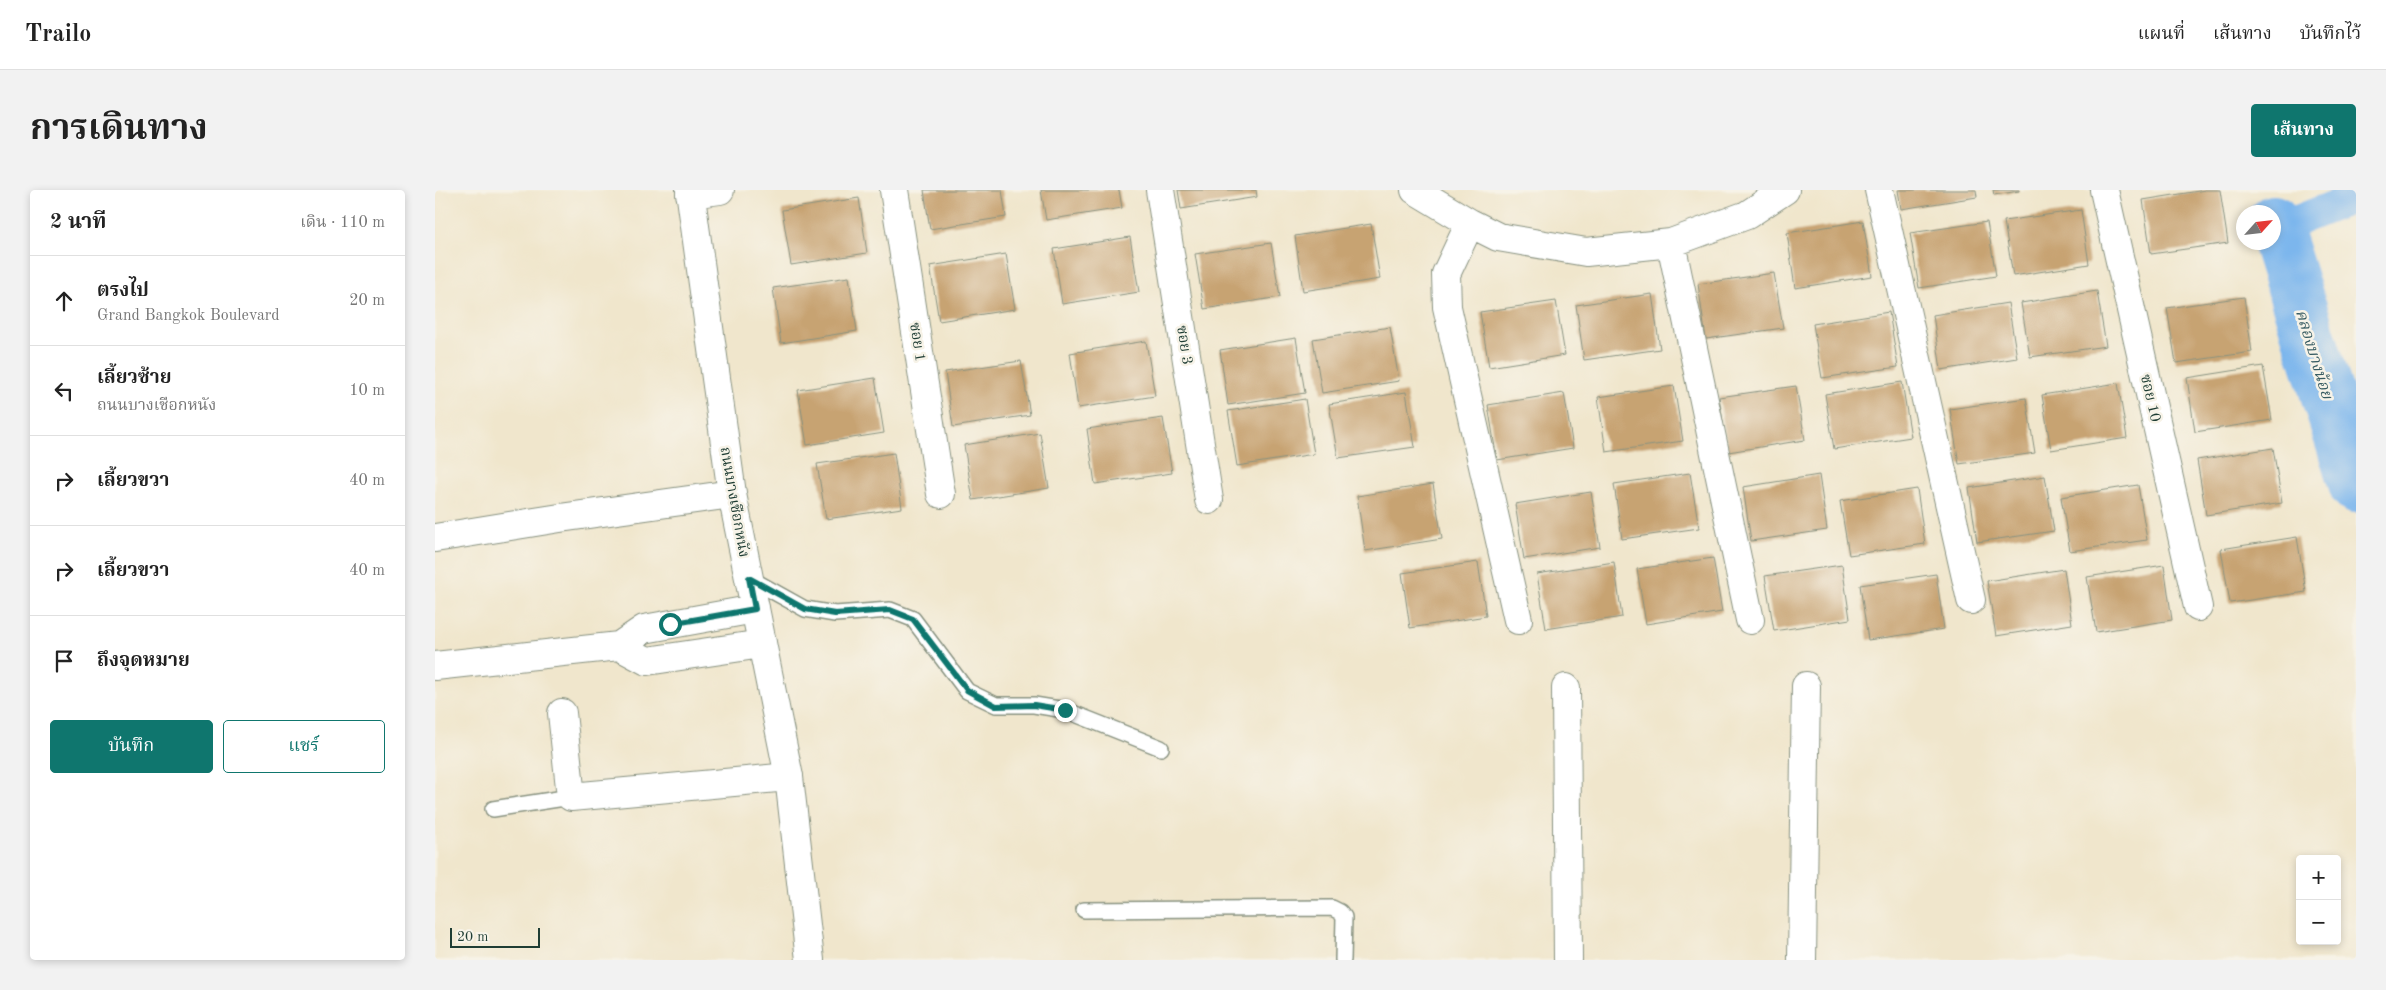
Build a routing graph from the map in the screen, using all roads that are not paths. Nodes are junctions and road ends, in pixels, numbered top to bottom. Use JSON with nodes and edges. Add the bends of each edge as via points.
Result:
{"nodes":[{"id":1,"x":720,"y":190,"type":"edge"},
{"id":2,"x":894,"y":190,"type":"edge"},
{"id":3,"x":1160,"y":190,"type":"edge"},
{"id":4,"x":1415,"y":190,"type":"edge"},
{"id":5,"x":1785,"y":190,"type":"edge"},
{"id":6,"x":1879,"y":190,"type":"edge"},
{"id":7,"x":2104,"y":190,"type":"edge"},
{"id":8,"x":690,"y":192,"type":"edge"},
{"id":9,"x":1470,"y":223,"type":"junction"},
{"id":10,"x":1671,"y":243,"type":"junction"},
{"id":11,"x":732,"y":494,"type":"junction"},
{"id":12,"x":941,"y":494,"type":"dead end"},
{"id":13,"x":1209,"y":500,"type":"dead end"},
{"id":14,"x":435,"y":538,"type":"edge"},
{"id":15,"x":749,"y":578,"type":"junction"},
{"id":16,"x":1971,"y":600,"type":"dead end"},
{"id":17,"x":2198,"y":607,"type":"dead end"},
{"id":18,"x":755,"y":609,"type":"junction"},
{"id":19,"x":1518,"y":620,"type":"dead end"},
{"id":20,"x":1750,"y":620,"type":"dead end"},
{"id":21,"x":762,"y":644,"type":"junction"},
{"id":22,"x":619,"y":646,"type":"junction"},
{"id":23,"x":435,"y":666,"type":"edge"},
{"id":24,"x":1806,"y":686,"type":"dead end"},
{"id":25,"x":1566,"y":688,"type":"dead end"},
{"id":26,"x":562,"y":713,"type":"dead end"},
{"id":27,"x":1161,"y":748,"type":"dead end"},
{"id":28,"x":789,"y":777,"type":"junction"},
{"id":29,"x":571,"y":797,"type":"junction"},
{"id":30,"x":493,"y":809,"type":"dead end"},
{"id":31,"x":1084,"y":910,"type":"dead end"},
{"id":32,"x":810,"y":960,"type":"edge"},
{"id":33,"x":1343,"y":960,"type":"edge"},
{"id":34,"x":1568,"y":960,"type":"edge"},
{"id":35,"x":1802,"y":960,"type":"edge"}],
"edges":[{"from":1,"to":8,"type":"street"},
{"from":2,"to":12,"type":"street","name":"ซอย 1"},
{"from":3,"to":13,"type":"street","name":"ซอย 3"},
{"from":4,"to":9,"type":"street"},
{"from":5,"to":10,"type":"street","via":[[1747,216]]},
{"from":6,"to":16,"type":"street"},
{"from":7,"to":17,"type":"street","name":"ซอย 10"},
{"from":8,"to":11,"type":"street","name":"ถนนบางเชือกหนัง"},
{"from":9,"to":10,"type":"street","via":[[1499,237],[1586,252]]},
{"from":9,"to":19,"type":"street","via":[[1446,274],[1447,307]]},
{"from":10,"to":20,"type":"street"},
{"from":11,"to":14,"type":"street"},
{"from":11,"to":15,"type":"street","name":"ถนนบางเชือกหนัง"},
{"from":15,"to":18,"type":"street","name":"ถนนบางเชือกหนัง"},
{"from":15,"to":27,"type":"lane","via":[[805,609],[835,614],[890,610],[913,619],[967,690],[996,706],[1034,705],[1065,710]]},
{"from":18,"to":21,"type":"street","name":"ถนนบางเชือกหนัง"},
{"from":18,"to":22,"type":"street","via":[[644,629]]},
{"from":21,"to":22,"type":"street","via":[[647,661]]},
{"from":21,"to":28,"type":"street","name":"ถนนบางเชือกหนัง"},
{"from":22,"to":23,"type":"street"},
{"from":24,"to":35,"type":"street"},
{"from":25,"to":34,"type":"street"},
{"from":26,"to":29,"type":"street"},
{"from":28,"to":29,"type":"street"},
{"from":28,"to":32,"type":"street","name":"ถนนบางเชือกหนัง"},
{"from":29,"to":30,"type":"lane"},
{"from":31,"to":33,"type":"lane","via":[[1331,908],[1344,917]]}]}
